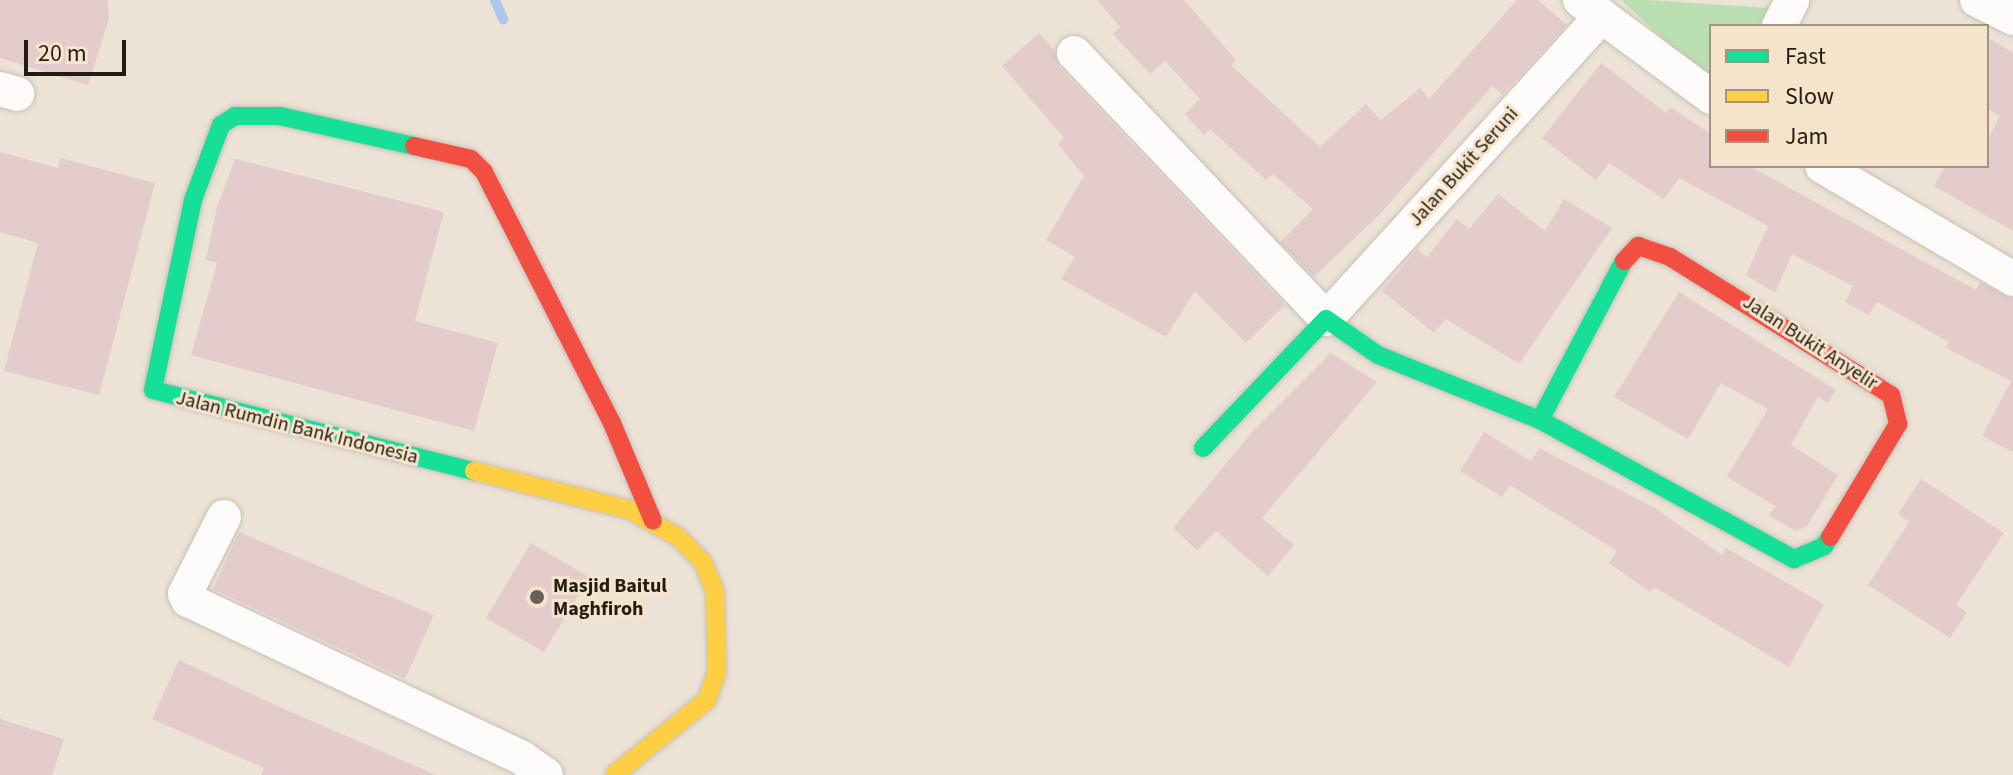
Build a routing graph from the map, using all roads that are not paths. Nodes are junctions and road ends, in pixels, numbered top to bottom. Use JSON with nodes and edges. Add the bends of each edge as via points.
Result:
{"nodes":[{"id":1,"x":1792,"y":0,"type":"edge"},
{"id":2,"x":1977,"y":0,"type":"edge"},
{"id":3,"x":1591,"y":8,"type":"edge"},
{"id":4,"x":2013,"y":18,"type":"edge"},
{"id":5,"x":1780,"y":24,"type":"edge"},
{"id":6,"x":1074,"y":53,"type":"dead end"},
{"id":7,"x":1709,"y":96,"type":"edge"},
{"id":8,"x":1825,"y":168,"type":"edge"},
{"id":9,"x":2013,"y":279,"type":"edge"},
{"id":10,"x":1326,"y":319,"type":"junction"},
{"id":11,"x":1540,"y":420,"type":"junction"},
{"id":12,"x":1203,"y":448,"type":"dead end"},
{"id":13,"x":224,"y":517,"type":"dead end"},
{"id":14,"x":653,"y":521,"type":"junction"},
{"id":15,"x":546,"y":775,"type":"edge"},
{"id":16,"x":614,"y":775,"type":"edge"}],
"edges":[{"from":1,"to":5,"type":"street"},
{"from":2,"to":4,"type":"street"},
{"from":3,"to":7,"type":"street"},
{"from":3,"to":10,"type":"street","name":"Jalan Bukit Seruni"},
{"from":6,"to":10,"type":"street"},
{"from":8,"to":9,"type":"street"},
{"from":10,"to":11,"type":"street","name":"Jalan Bukit Anyelir","via":[[1378,355],[1425,378]]},
{"from":10,"to":12,"type":"street","name":"Jalan Bukit Seruni"},
{"from":11,"to":11,"type":"street","name":"Jalan Bukit Anyelir","via":[[1630,249],[1638,246],[1670,257],[1891,395],[1898,424],[1824,546],[1794,559]]},
{"from":13,"to":15,"type":"street","via":[[185,594],[188,600],[522,758]]},
{"from":14,"to":14,"type":"street","name":"Jalan Rumdin Bank Indonesia","via":[[630,510],[153,390],[151,379],[193,200],[221,125],[235,116],[280,116],[471,159],[484,172],[612,423]]},
{"from":14,"to":16,"type":"street","name":"Jalan Rumdin Bank Indonesia","via":[[690,549],[709,576],[720,645],[717,672],[707,700]]}]}
